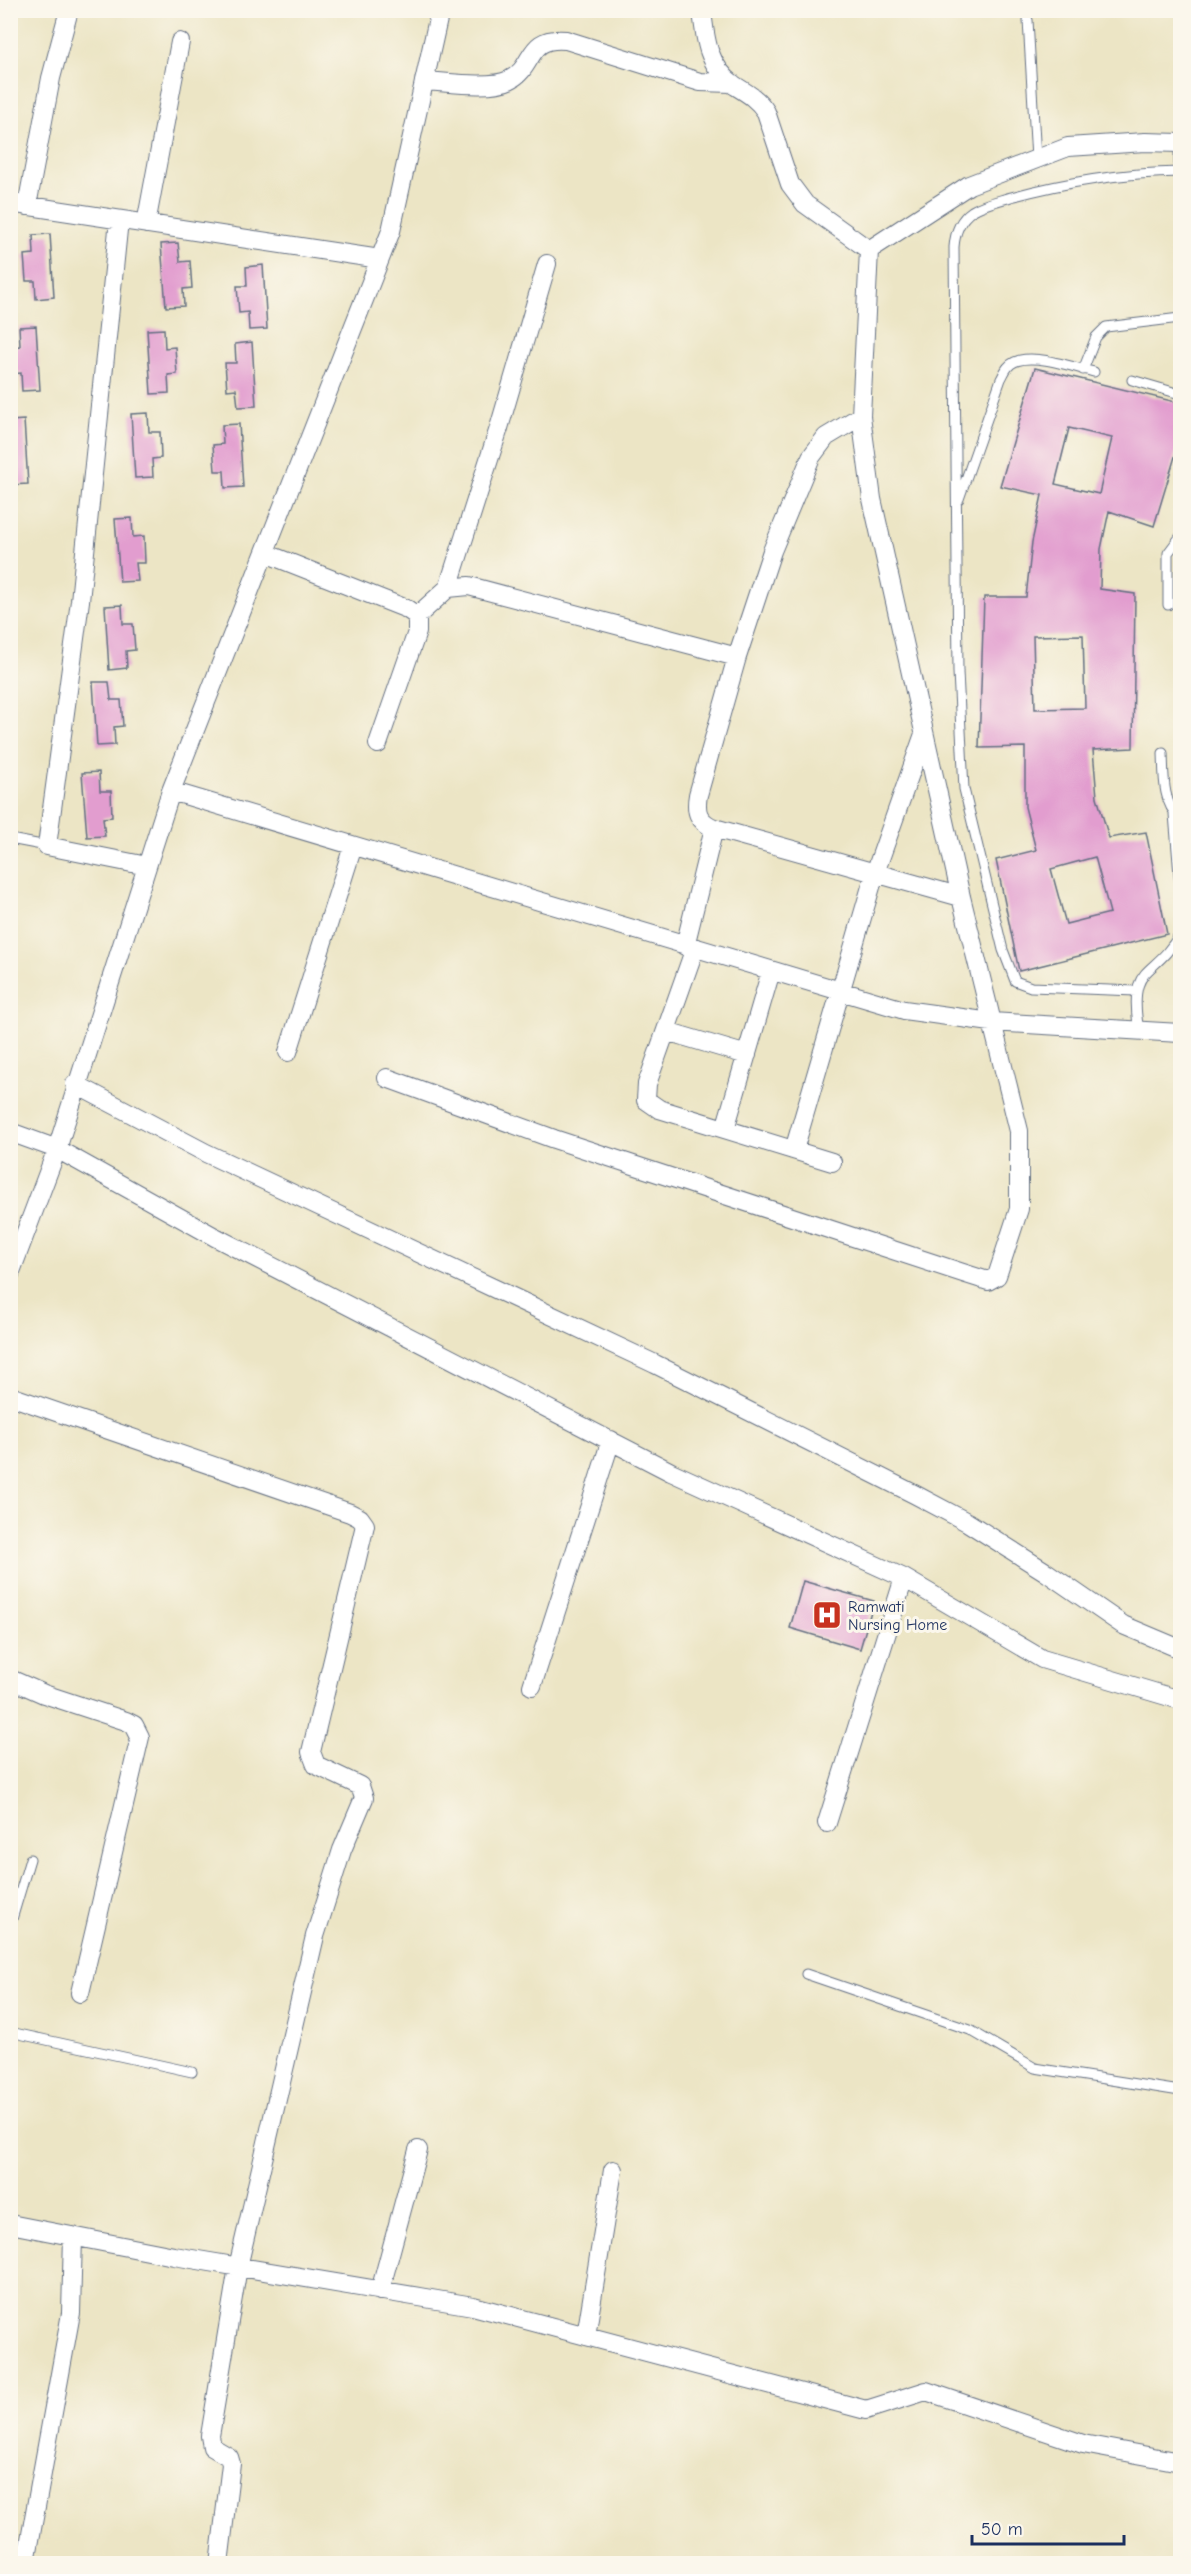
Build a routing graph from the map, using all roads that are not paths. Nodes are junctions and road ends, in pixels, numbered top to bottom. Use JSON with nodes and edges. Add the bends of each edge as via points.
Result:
{"nodes":[{"id":1,"x":69,"y":10,"type":"edge"},
{"id":2,"x":440,"y":10,"type":"edge"},
{"id":3,"x":702,"y":10,"type":"edge"},
{"id":4,"x":1028,"y":20,"type":"dead end"},
{"id":5,"x":180,"y":42,"type":"dead end"},
{"id":6,"x":424,"y":81,"type":"junction"},
{"id":7,"x":732,"y":83,"type":"junction"},
{"id":8,"x":1180,"y":143,"type":"edge"},
{"id":9,"x":1036,"y":159,"type":"junction"},
{"id":10,"x":1180,"y":172,"type":"edge"},
{"id":11,"x":19,"y":205,"type":"edge"},
{"id":12,"x":119,"y":220,"type":"junction"},
{"id":13,"x":146,"y":224,"type":"junction"},
{"id":14,"x":868,"y":250,"type":"junction"},
{"id":15,"x":380,"y":259,"type":"junction"},
{"id":16,"x":547,"y":264,"type":"dead end"},
{"id":17,"x":1180,"y":318,"type":"edge"},
{"id":18,"x":1083,"y":370,"type":"junction"},
{"id":19,"x":1094,"y":372,"type":"dead end"},
{"id":20,"x":1132,"y":380,"type":"dead end"},
{"id":21,"x":1180,"y":394,"type":"edge"},
{"id":22,"x":861,"y":416,"type":"junction"},
{"id":23,"x":956,"y":507,"type":"junction"},
{"id":24,"x":1180,"y":537,"type":"edge"},
{"id":25,"x":265,"y":553,"type":"junction"},
{"id":26,"x":448,"y":588,"type":"junction"},
{"id":27,"x":1168,"y":605,"type":"dead end"},
{"id":28,"x":417,"y":616,"type":"junction"},
{"id":29,"x":737,"y":657,"type":"junction"},
{"id":30,"x":924,"y":733,"type":"junction"},
{"id":31,"x":378,"y":744,"type":"dead end"},
{"id":32,"x":1162,"y":753,"type":"dead end"},
{"id":33,"x":171,"y":791,"type":"junction"},
{"id":34,"x":1177,"y":816,"type":"edge"},
{"id":35,"x":714,"y":828,"type":"junction"},
{"id":36,"x":10,"y":839,"type":"edge"},
{"id":37,"x":47,"y":846,"type":"junction"},
{"id":38,"x":353,"y":846,"type":"junction"},
{"id":39,"x":147,"y":866,"type":"junction"},
{"id":40,"x":875,"y":873,"type":"junction"},
{"id":41,"x":1180,"y":887,"type":"edge"},
{"id":42,"x":961,"y":897,"type":"junction"},
{"id":43,"x":1180,"y":933,"type":"edge"},
{"id":44,"x":690,"y":947,"type":"junction"},
{"id":45,"x":771,"y":971,"type":"junction"},
{"id":46,"x":1136,"y":990,"type":"junction"},
{"id":47,"x":839,"y":992,"type":"junction"},
{"id":48,"x":991,"y":1022,"type":"junction"},
{"id":49,"x":1139,"y":1030,"type":"junction"},
{"id":50,"x":666,"y":1031,"type":"junction"},
{"id":51,"x":1180,"y":1033,"type":"edge"},
{"id":52,"x":288,"y":1052,"type":"dead end"},
{"id":53,"x":747,"y":1055,"type":"junction"},
{"id":54,"x":387,"y":1078,"type":"dead end"},
{"id":55,"x":75,"y":1084,"type":"junction"},
{"id":56,"x":725,"y":1129,"type":"junction"},
{"id":57,"x":10,"y":1132,"type":"edge"},
{"id":58,"x":57,"y":1149,"type":"junction"},
{"id":59,"x":794,"y":1150,"type":"junction"},
{"id":60,"x":832,"y":1162,"type":"dead end"},
{"id":61,"x":10,"y":1274,"type":"edge"},
{"id":62,"x":10,"y":1396,"type":"edge"},
{"id":63,"x":611,"y":1440,"type":"junction"},
{"id":64,"x":904,"y":1578,"type":"junction"},
{"id":65,"x":1180,"y":1648,"type":"edge"},
{"id":66,"x":10,"y":1680,"type":"edge"},
{"id":67,"x":532,"y":1686,"type":"dead end"},
{"id":68,"x":1180,"y":1700,"type":"edge"},
{"id":69,"x":827,"y":1823,"type":"dead end"},
{"id":70,"x":30,"y":1859,"type":"dead end"},
{"id":71,"x":10,"y":1926,"type":"edge"},
{"id":72,"x":806,"y":1974,"type":"dead end"},
{"id":73,"x":80,"y":1993,"type":"dead end"},
{"id":74,"x":10,"y":2032,"type":"edge"},
{"id":75,"x":192,"y":2072,"type":"dead end"},
{"id":76,"x":1180,"y":2091,"type":"edge"},
{"id":77,"x":418,"y":2150,"type":"dead end"},
{"id":78,"x":613,"y":2170,"type":"dead end"},
{"id":79,"x":10,"y":2224,"type":"edge"},
{"id":80,"x":73,"y":2236,"type":"junction"},
{"id":81,"x":238,"y":2267,"type":"junction"},
{"id":82,"x":380,"y":2290,"type":"junction"},
{"id":83,"x":586,"y":2336,"type":"junction"},
{"id":84,"x":1180,"y":2463,"type":"edge"},
{"id":85,"x":33,"y":2564,"type":"edge"},
{"id":86,"x":219,"y":2564,"type":"edge"}],
"edges":[{"from":1,"to":11,"type":"street"},
{"from":2,"to":6,"type":"street"},
{"from":3,"to":7,"type":"street","via":[[709,54],[718,71]]},
{"from":4,"to":9,"type":"lane"},
{"from":5,"to":13,"type":"street"},
{"from":6,"to":7,"type":"street","via":[[502,82],[516,75],[536,46],[554,39],[699,82]]},
{"from":6,"to":15,"type":"street","via":[[391,231]]},
{"from":7,"to":14,"type":"street","via":[[766,112],[790,184],[805,204]]},
{"from":8,"to":9,"type":"street","via":[[1068,147]]},
{"from":8,"to":10,"type":"lane"},
{"from":9,"to":14,"type":"street","via":[[969,184]]},
{"from":10,"to":23,"type":"lane","via":[[1049,187],[982,206],[963,219],[954,247]]},
{"from":11,"to":12,"type":"street"},
{"from":12,"to":13,"type":"street"},
{"from":12,"to":37,"type":"street","via":[[80,602]]},
{"from":13,"to":15,"type":"street"},
{"from":14,"to":22,"type":"street"},
{"from":15,"to":25,"type":"street"},
{"from":16,"to":26,"type":"street"},
{"from":17,"to":18,"type":"lane","via":[[1107,327],[1096,338]]},
{"from":18,"to":19,"type":"lane"},
{"from":18,"to":23,"type":"lane","via":[[1024,358],[1008,367]]},
{"from":20,"to":21,"type":"lane"},
{"from":22,"to":29,"type":"street","via":[[826,437],[812,457],[772,551]]},
{"from":22,"to":30,"type":"street","via":[[872,499]]},
{"from":23,"to":46,"type":"lane","via":[[964,789],[1003,951],[1015,981],[1031,987]]},
{"from":24,"to":27,"type":"lane","via":[[1168,553]]},
{"from":25,"to":28,"type":"street"},
{"from":25,"to":33,"type":"street"},
{"from":26,"to":28,"type":"street"},
{"from":26,"to":29,"type":"street","via":[[468,586]]},
{"from":28,"to":31,"type":"street","via":[[417,632]]},
{"from":29,"to":35,"type":"street","via":[[698,795],[697,813]]},
{"from":30,"to":40,"type":"street"},
{"from":30,"to":42,"type":"street"},
{"from":32,"to":34,"type":"lane","via":[[1166,790]]},
{"from":33,"to":38,"type":"street"},
{"from":33,"to":39,"type":"street"},
{"from":34,"to":41,"type":"lane"},
{"from":35,"to":40,"type":"street"},
{"from":35,"to":44,"type":"street"},
{"from":36,"to":37,"type":"lane"},
{"from":37,"to":39,"type":"street"},
{"from":38,"to":44,"type":"street"},
{"from":38,"to":52,"type":"street"},
{"from":39,"to":55,"type":"street"},
{"from":40,"to":42,"type":"street"},
{"from":40,"to":47,"type":"street"},
{"from":42,"to":48,"type":"street"},
{"from":43,"to":46,"type":"lane","via":[[1148,969]]},
{"from":44,"to":45,"type":"street"},
{"from":44,"to":50,"type":"street"},
{"from":45,"to":47,"type":"street"},
{"from":45,"to":53,"type":"street"},
{"from":46,"to":49,"type":"lane"},
{"from":47,"to":48,"type":"street","via":[[904,1010]]},
{"from":47,"to":59,"type":"street"},
{"from":48,"to":49,"type":"street"},
{"from":48,"to":54,"type":"street","via":[[1019,1131],[1020,1170],[1019,1209],[997,1276],[988,1281],[555,1139]]},
{"from":49,"to":51,"type":"street"},
{"from":50,"to":53,"type":"street"},
{"from":50,"to":56,"type":"street","via":[[647,1084],[646,1100],[659,1109]]},
{"from":53,"to":56,"type":"street"},
{"from":55,"to":58,"type":"street"},
{"from":55,"to":65,"type":"street","via":[[207,1153],[655,1364],[914,1494],[1027,1559],[1123,1625]]},
{"from":56,"to":59,"type":"street"},
{"from":57,"to":58,"type":"street"},
{"from":58,"to":61,"type":"street"},
{"from":58,"to":63,"type":"street","via":[[215,1238]]},
{"from":59,"to":60,"type":"street"},
{"from":62,"to":81,"type":"street","via":[[350,1513],[365,1525],[311,1752],[316,1765],[360,1786],[364,1798],[342,1850],[315,1935]]},
{"from":63,"to":64,"type":"street","via":[[671,1472]]},
{"from":63,"to":67,"type":"street"},
{"from":64,"to":68,"type":"street","via":[[1042,1659]]},
{"from":64,"to":69,"type":"street"},
{"from":66,"to":73,"type":"street","via":[[126,1721],[134,1725],[140,1737]]},
{"from":70,"to":71,"type":"lane"},
{"from":72,"to":76,"type":"lane","via":[[970,2030],[1035,2068]]},
{"from":74,"to":75,"type":"lane"},
{"from":77,"to":82,"type":"street"},
{"from":78,"to":83,"type":"street"},
{"from":79,"to":80,"type":"street"},
{"from":80,"to":81,"type":"street"},
{"from":80,"to":85,"type":"street","via":[[71,2313],[26,2562]]},
{"from":81,"to":82,"type":"street"},
{"from":81,"to":86,"type":"street","via":[[210,2436],[212,2447],[229,2457],[231,2464]]},
{"from":82,"to":83,"type":"street","via":[[473,2306]]},
{"from":83,"to":84,"type":"street","via":[[866,2410],[926,2391],[1083,2444]]}]}
